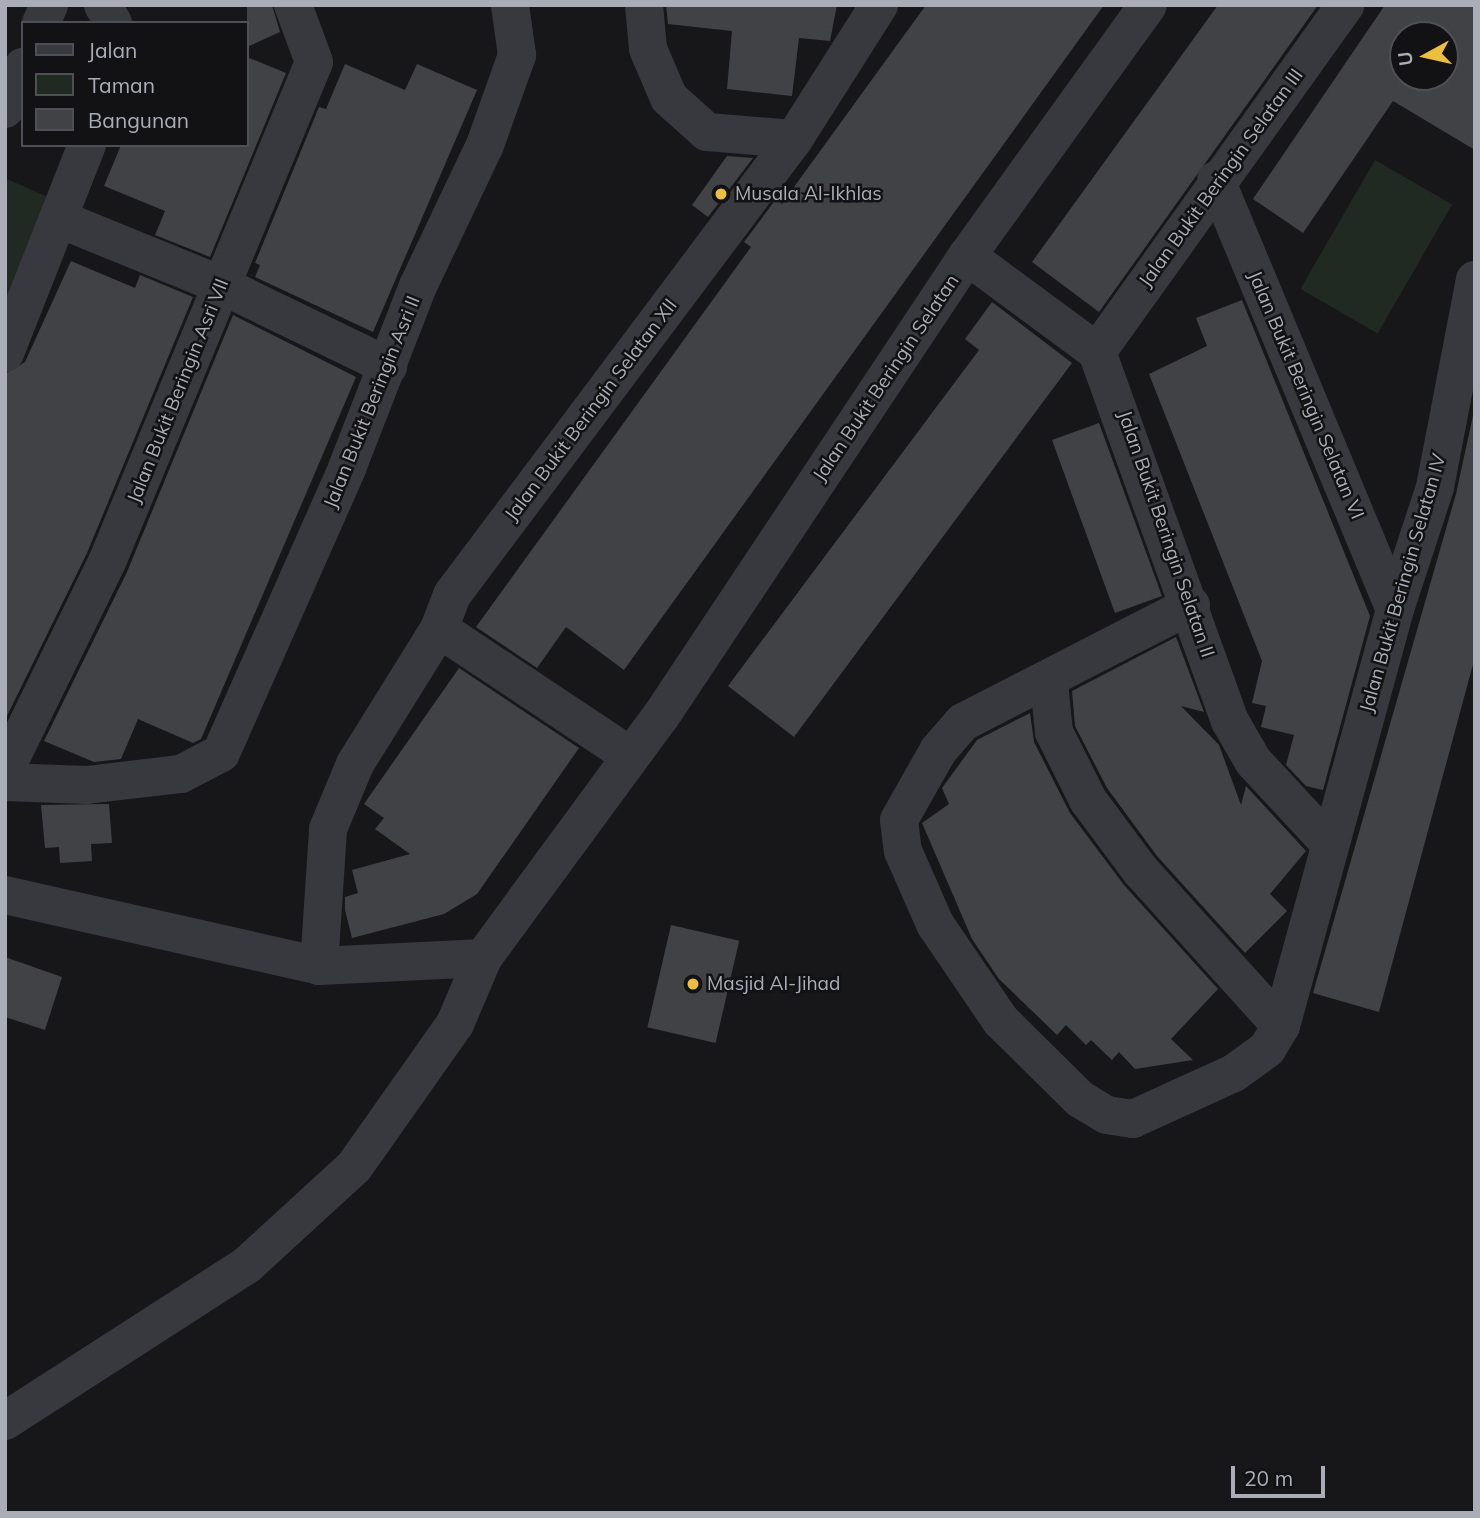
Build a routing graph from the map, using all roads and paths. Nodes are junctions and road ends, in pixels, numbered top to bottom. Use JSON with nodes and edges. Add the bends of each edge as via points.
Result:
{"nodes":[{"id":1,"x":49,"y":5,"type":"edge"},
{"id":2,"x":103,"y":5,"type":"edge"},
{"id":3,"x":293,"y":5,"type":"edge"},
{"id":4,"x":510,"y":5,"type":"edge"},
{"id":5,"x":644,"y":5,"type":"edge"},
{"id":6,"x":878,"y":5,"type":"edge"},
{"id":7,"x":1149,"y":5,"type":"edge"},
{"id":8,"x":1345,"y":5,"type":"edge"},
{"id":9,"x":42,"y":21,"type":"edge"},
{"id":10,"x":112,"y":21,"type":"edge"},
{"id":11,"x":21,"y":72,"type":"edge"},
{"id":12,"x":5,"y":108,"type":"edge"},
{"id":13,"x":794,"y":139,"type":"junction"},
{"id":14,"x":86,"y":147,"type":"edge"},
{"id":15,"x":1216,"y":180,"type":"junction"},
{"id":16,"x":62,"y":220,"type":"junction"},
{"id":17,"x":967,"y":256,"type":"junction"},
{"id":18,"x":1475,"y":280,"type":"edge"},
{"id":19,"x":221,"y":285,"type":"junction"},
{"id":20,"x":1097,"y":352,"type":"junction"},
{"id":21,"x":5,"y":353,"type":"edge"},
{"id":22,"x":388,"y":366,"type":"junction"},
{"id":23,"x":1191,"y":606,"type":"junction"},
{"id":24,"x":1395,"y":609,"type":"junction"},
{"id":25,"x":439,"y":629,"type":"junction"},
{"id":26,"x":1049,"y":683,"type":"junction"},
{"id":27,"x":629,"y":755,"type":"junction"},
{"id":28,"x":5,"y":770,"type":"edge"},
{"id":29,"x":5,"y":782,"type":"edge"},
{"id":30,"x":1329,"y":843,"type":"junction"},
{"id":31,"x":5,"y":895,"type":"edge"},
{"id":32,"x":483,"y":958,"type":"junction"},
{"id":33,"x":319,"y":966,"type":"junction"},
{"id":34,"x":1281,"y":1026,"type":"junction"},
{"id":35,"x":5,"y":1420,"type":"edge"}],
"edges":[{"from":1,"to":9,"type":"street"},
{"from":2,"to":10,"type":"street"},
{"from":3,"to":19,"type":"street","name":"Jalan Bukit Beringin Asri VII","via":[[314,62]]},
{"from":4,"to":22,"type":"street","name":"Jalan Bukit Beringin Asri II","via":[[517,55],[485,145]]},
{"from":5,"to":13,"type":"street","via":[[648,49],[669,98],[698,124],[707,132]]},
{"from":6,"to":13,"type":"street","name":"Jalan Bukit Beringin Selatan XII"},
{"from":7,"to":17,"type":"street","name":"Jalan Bukit Beringin Selatan"},
{"from":8,"to":15,"type":"street","name":"Jalan Bukit Beringin Selatan III"},
{"from":11,"to":12,"type":"street"},
{"from":13,"to":25,"type":"street","name":"Jalan Bukit Beringin Selatan XII","via":[[452,595]]},
{"from":14,"to":16,"type":"street"},
{"from":15,"to":20,"type":"street","name":"Jalan Bukit Beringin Selatan III"},
{"from":15,"to":24,"type":"street","name":"Jalan Bukit Beringin Selatan VI"},
{"from":16,"to":19,"type":"street"},
{"from":16,"to":21,"type":"street"},
{"from":17,"to":20,"type":"street"},
{"from":17,"to":27,"type":"street","name":"Jalan Bukit Beringin Selatan"},
{"from":18,"to":24,"type":"street","name":"Jalan Bukit Beringin Selatan IV","via":[[1435,487]]},
{"from":19,"to":22,"type":"street"},
{"from":19,"to":28,"type":"street","name":"Jalan Bukit Beringin Asri VII","via":[[107,562]]},
{"from":20,"to":23,"type":"street","name":"Jalan Bukit Beringin Selatan II"},
{"from":22,"to":29,"type":"street","name":"Jalan Bukit Beringin Asri II","via":[[236,726],[212,762],[181,774],[87,785]]},
{"from":23,"to":26,"type":"street"},
{"from":23,"to":30,"type":"street","name":"Jalan Bukit Beringin Selatan II","via":[[1230,722],[1253,761]]},
{"from":24,"to":30,"type":"street","name":"Jalan Bukit Beringin Selatan IV"},
{"from":25,"to":27,"type":"street"},
{"from":25,"to":33,"type":"street","name":"Jalan Bukit Beringin Selatan XII","via":[[355,764],[328,829]]},
{"from":26,"to":34,"type":"street","via":[[1055,732],[1088,800],[1140,870]]},
{"from":26,"to":34,"type":"street","via":[[963,722],[937,751],[899,820],[903,851],[935,924],[1001,1021],[1080,1099],[1107,1115],[1133,1119],[1243,1067],[1267,1049]]},
{"from":27,"to":32,"type":"street","name":"Jalan Bukit Beringin Selatan"},
{"from":30,"to":34,"type":"street","name":"Jalan Bukit Beringin Selatan IV"},
{"from":31,"to":33,"type":"street"},
{"from":32,"to":33,"type":"street"},
{"from":32,"to":35,"type":"street","name":"Jalan Bukit Beringin Selatan","via":[[455,1024],[354,1167],[247,1265]]}]}
